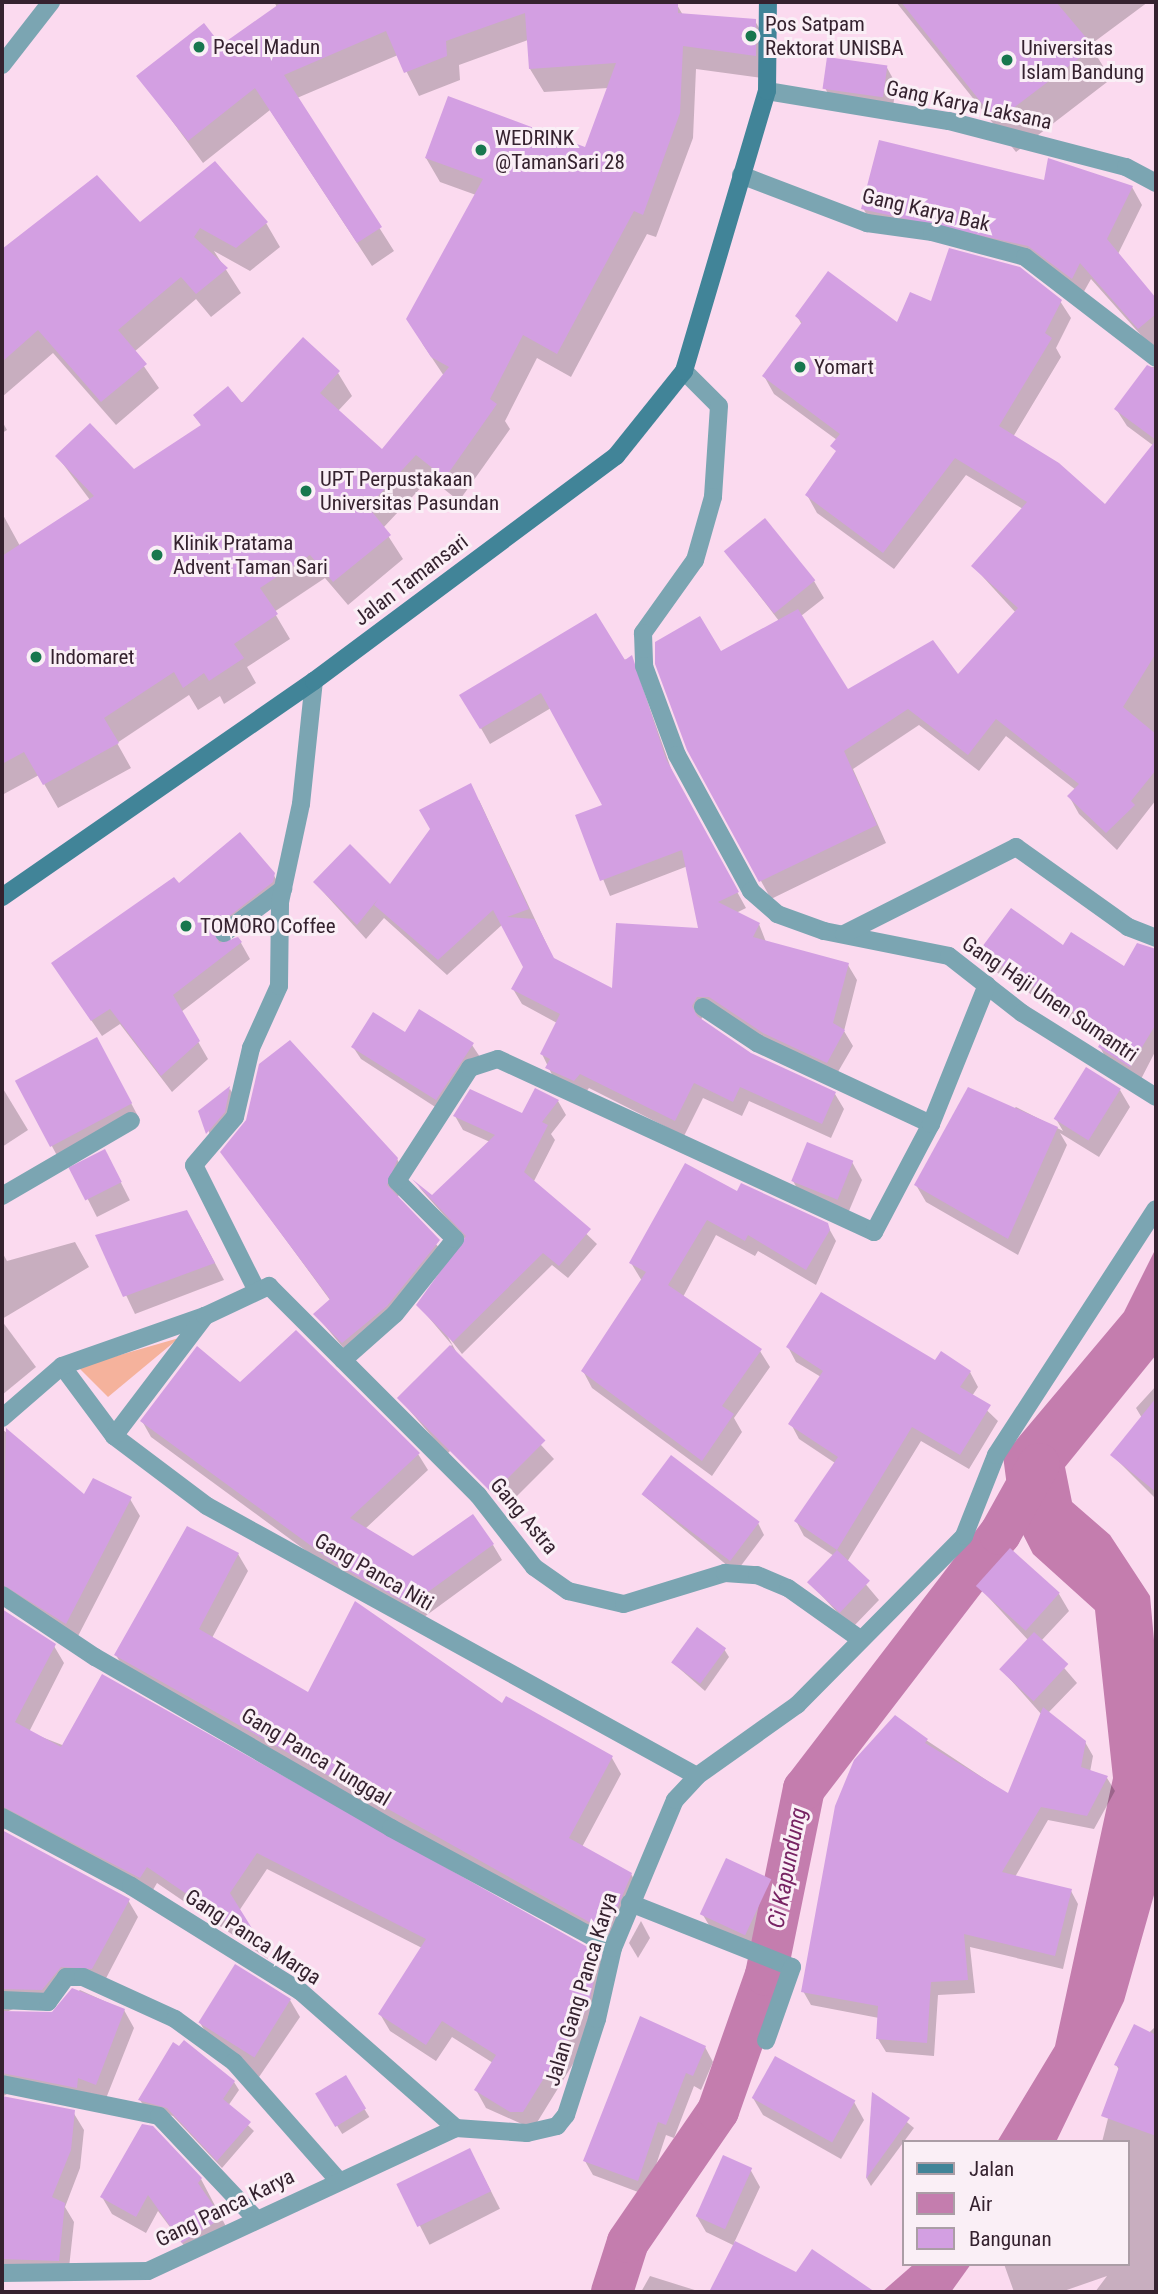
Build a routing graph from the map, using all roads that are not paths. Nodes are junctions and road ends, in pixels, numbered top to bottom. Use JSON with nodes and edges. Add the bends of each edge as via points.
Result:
{"nodes":[{"id":1,"x":51,"y":2,"type":"edge"},
{"id":2,"x":768,"y":2,"type":"edge"},
{"id":3,"x":2,"y":65,"type":"edge"},
{"id":4,"x":767,"y":91,"type":"junction"},
{"id":5,"x":741,"y":175,"type":"junction"},
{"id":6,"x":1156,"y":183,"type":"edge"},
{"id":7,"x":1156,"y":358,"type":"edge"},
{"id":8,"x":684,"y":371,"type":"junction"},
{"id":9,"x":314,"y":681,"type":"junction"},
{"id":10,"x":283,"y":889,"type":"junction"},
{"id":11,"x":2,"y":897,"type":"edge"},
{"id":12,"x":224,"y":933,"type":"dead end"},
{"id":13,"x":844,"y":934,"type":"junction"},
{"id":14,"x":1156,"y":939,"type":"edge"},
{"id":15,"x":987,"y":985,"type":"junction"},
{"id":16,"x":703,"y":1007,"type":"dead end"},
{"id":17,"x":1156,"y":1097,"type":"edge"},
{"id":18,"x":131,"y":1121,"type":"dead end"},
{"id":19,"x":931,"y":1125,"type":"junction"},
{"id":20,"x":2,"y":1196,"type":"edge"},
{"id":21,"x":1156,"y":1209,"type":"edge"},
{"id":22,"x":255,"y":1287,"type":"junction"},
{"id":23,"x":205,"y":1316,"type":"junction"},
{"id":24,"x":344,"y":1360,"type":"junction"},
{"id":25,"x":62,"y":1366,"type":"junction"},
{"id":26,"x":2,"y":1418,"type":"edge"},
{"id":27,"x":114,"y":1436,"type":"junction"},
{"id":28,"x":2,"y":1595,"type":"edge"},
{"id":29,"x":860,"y":1639,"type":"junction"},
{"id":30,"x":697,"y":1776,"type":"junction"},
{"id":31,"x":2,"y":1817,"type":"edge"},
{"id":32,"x":630,"y":1903,"type":"junction"},
{"id":33,"x":613,"y":1948,"type":"junction"},
{"id":34,"x":2,"y":2000,"type":"edge"},
{"id":35,"x":766,"y":2041,"type":"dead end"},
{"id":36,"x":2,"y":2084,"type":"edge"},
{"id":37,"x":456,"y":2128,"type":"junction"},
{"id":38,"x":337,"y":2179,"type":"junction"},
{"id":39,"x":255,"y":2218,"type":"junction"},
{"id":40,"x":2,"y":2273,"type":"edge"}],
"edges":[{"from":1,"to":3,"type":"street"},
{"from":2,"to":4,"type":"main road","name":"Jalan Tamansari"},
{"from":4,"to":5,"type":"main road","name":"Jalan Tamansari"},
{"from":4,"to":6,"type":"street","name":"Gang Karya Laksana","via":[[987,130],[1126,167]]},
{"from":5,"to":7,"type":"street","name":"Gang Karya Bak","via":[[867,223],[932,232],[1025,257]]},
{"from":5,"to":8,"type":"main road","name":"Jalan Tamansari"},
{"from":8,"to":9,"type":"main road","name":"Jalan Tamansari","via":[[616,456]]},
{"from":8,"to":13,"type":"street","name":"Gang Haji Unen Sumantri","via":[[719,406],[713,497],[695,559],[643,633],[644,666],[677,755],[751,891],[777,914]]},
{"from":9,"to":10,"type":"street"},
{"from":9,"to":11,"type":"main road","name":"Jalan Tamansari"},
{"from":10,"to":12,"type":"street"},
{"from":10,"to":22,"type":"street","via":[[279,986],[251,1048],[234,1117],[194,1165]]},
{"from":13,"to":14,"type":"street","via":[[1016,847],[1128,927]]},
{"from":13,"to":15,"type":"street","name":"Gang Haji Unen Sumantri","via":[[949,956]]},
{"from":15,"to":17,"type":"street","name":"Gang Haji Unen Sumantri"},
{"from":15,"to":19,"type":"street"},
{"from":16,"to":19,"type":"street","via":[[757,1043]]},
{"from":18,"to":20,"type":"street"},
{"from":19,"to":24,"type":"street","via":[[874,1232],[498,1059],[470,1068],[397,1181],[455,1239],[395,1314]]},
{"from":21,"to":29,"type":"street","name":"Jalan Gang Panca Karya","via":[[996,1455],[964,1536],[897,1609]]},
{"from":22,"to":23,"type":"street"},
{"from":22,"to":24,"type":"street","name":"Gang Astra","via":[[269,1286],[287,1297]]},
{"from":23,"to":25,"type":"street"},
{"from":23,"to":27,"type":"street"},
{"from":24,"to":29,"type":"street","name":"Gang Astra","via":[[478,1495],[534,1567],[568,1591],[624,1604],[725,1573],[757,1575],[788,1588]]},
{"from":25,"to":26,"type":"street"},
{"from":25,"to":27,"type":"street","name":"Gang Panca Niti"},
{"from":27,"to":30,"type":"street","name":"Gang Panca Niti","via":[[207,1506]]},
{"from":28,"to":33,"type":"street","name":"Gang Panca Tunggal","via":[[96,1657],[391,1828]]},
{"from":29,"to":30,"type":"street","name":"Jalan Gang Panca Karya","via":[[797,1705]]},
{"from":30,"to":32,"type":"street","name":"Jalan Gang Panca Karya","via":[[675,1800]]},
{"from":31,"to":37,"type":"street","name":"Gang Panca Marga","via":[[131,1886],[300,1991]]},
{"from":32,"to":33,"type":"street","name":"Jalan Gang Panca Karya"},
{"from":32,"to":35,"type":"street","via":[[792,1967]]},
{"from":33,"to":37,"type":"street","name":"Jalan Gang Panca Karya","via":[[566,2115],[546,2132]]},
{"from":34,"to":38,"type":"street","via":[[48,2002],[66,1978],[83,1977],[175,2019],[234,2062]]},
{"from":36,"to":39,"type":"street","via":[[159,2116]]},
{"from":37,"to":38,"type":"street","name":"Gang Panca Karya"},
{"from":38,"to":39,"type":"street","name":"Gang Panca Karya"},
{"from":39,"to":40,"type":"street","name":"Gang Panca Karya","via":[[148,2271]]}]}
